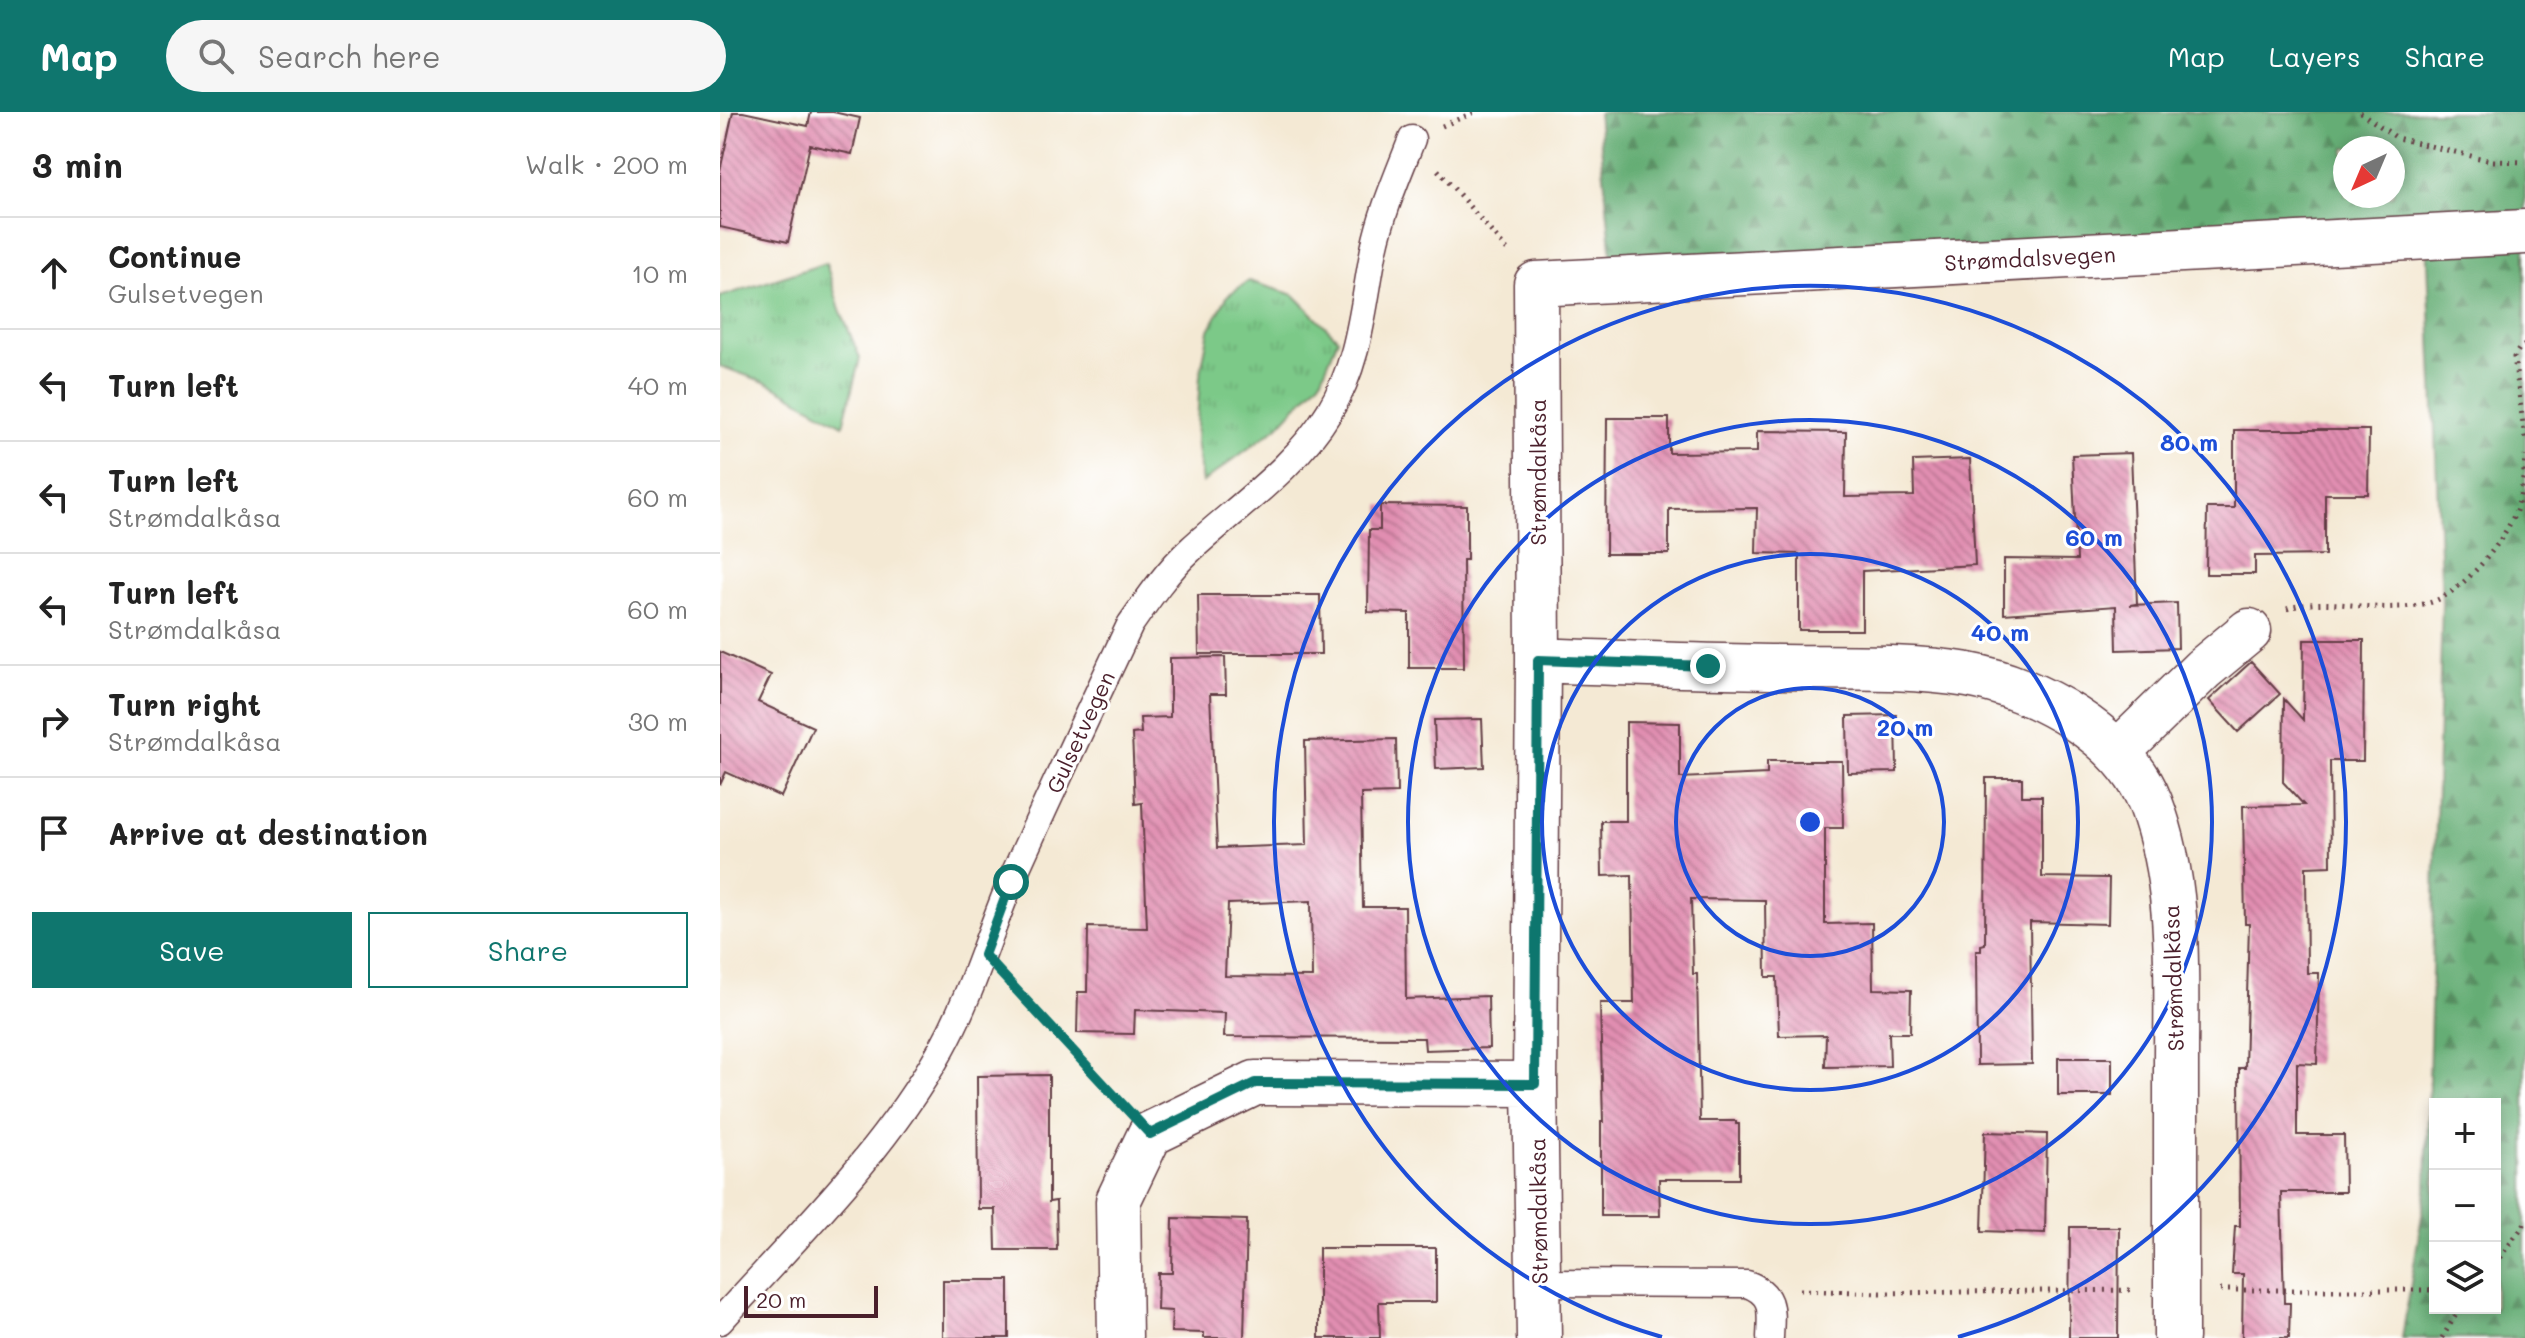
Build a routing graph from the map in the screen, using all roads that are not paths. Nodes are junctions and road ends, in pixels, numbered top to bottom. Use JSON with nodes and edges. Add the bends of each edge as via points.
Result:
{"nodes":[{"id":1,"x":1412,"y":139,"type":"road end"},
{"id":2,"x":2525,"y":232,"type":"edge"},
{"id":3,"x":1536,"y":284,"type":"joint"},
{"id":4,"x":2249,"y":631,"type":"road end"},
{"id":5,"x":1538,"y":660,"type":"junction"},
{"id":6,"x":2118,"y":752,"type":"junction"},
{"id":7,"x":1535,"y":1084,"type":"junction"},
{"id":8,"x":1539,"y":1283,"type":"junction"},
{"id":9,"x":720,"y":1321,"type":"edge"},
{"id":10,"x":1120,"y":1338,"type":"edge"},
{"id":11,"x":1539,"y":1338,"type":"edge"},
{"id":12,"x":1770,"y":1338,"type":"edge"},
{"id":13,"x":2176,"y":1338,"type":"edge"}],
"edges":[{"from":1,"to":9,"type":"lane","name":"Gulsetvegen","via":[[1374,247],[1347,376],[1330,412],[1288,463],[1188,552],[1130,625],[1011,882],[943,1047],[859,1169]]},
{"from":2,"to":3,"type":"street","name":"Strømdalsvegen"},
{"from":3,"to":5,"type":"street","name":"Strømdalkåsa"},
{"from":4,"to":6,"type":"street"},
{"from":5,"to":6,"type":"street","name":"Strømdalkåsa","via":[[1922,669],[1971,676],[2050,704]]},
{"from":5,"to":7,"type":"street","name":"Strømdalkåsa"},
{"from":6,"to":13,"type":"street","name":"Strømdalkåsa","via":[[2149,800],[2165,855],[2176,934]]},
{"from":7,"to":8,"type":"street","name":"Strømdalkåsa"},
{"from":7,"to":10,"type":"street","via":[[1255,1083],[1150,1134],[1118,1201]]},
{"from":8,"to":11,"type":"street","name":"Strømdalkåsa"},
{"from":8,"to":12,"type":"lane","via":[[1747,1284],[1759,1288],[1771,1307]]}]}
